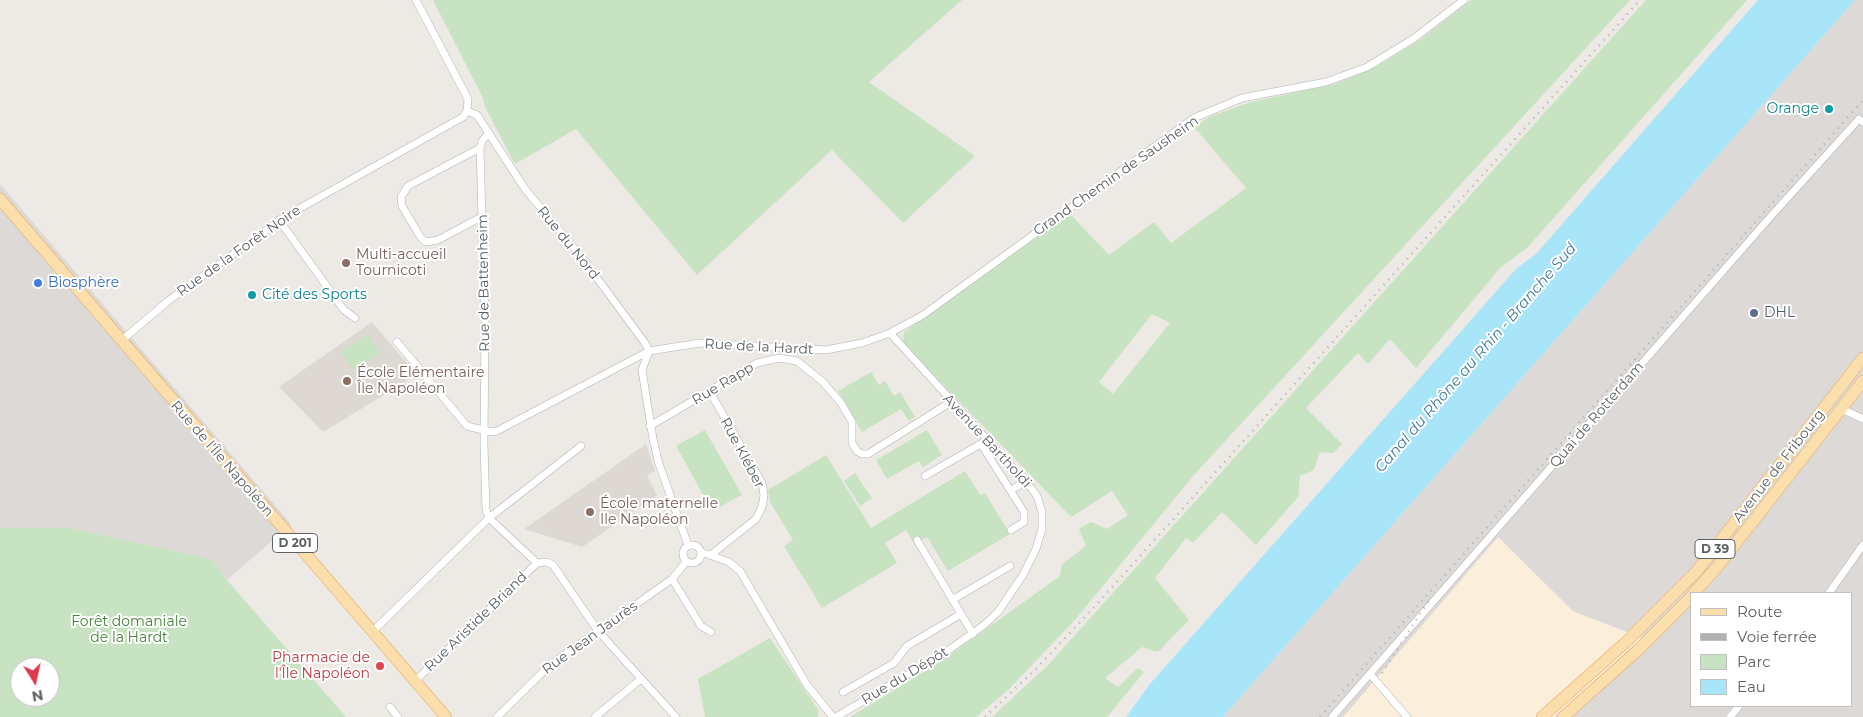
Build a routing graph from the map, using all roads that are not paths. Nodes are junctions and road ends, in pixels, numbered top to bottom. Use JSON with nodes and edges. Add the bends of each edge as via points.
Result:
{"nodes":[{"id":1,"x":416,"y":0,"type":"edge"},
{"id":2,"x":1464,"y":0,"type":"edge"},
{"id":3,"x":467,"y":111,"type":"junction"},
{"id":4,"x":1863,"y":122,"type":"edge"},
{"id":5,"x":489,"y":133,"type":"junction"},
{"id":6,"x":480,"y":148,"type":"junction"},
{"id":7,"x":0,"y":200,"type":"edge"},
{"id":8,"x":483,"y":216,"type":"junction"},
{"id":9,"x":279,"y":220,"type":"junction"},
{"id":10,"x":355,"y":318,"type":"dead end"},
{"id":11,"x":890,"y":333,"type":"junction"},
{"id":12,"x":121,"y":342,"type":"junction"},
{"id":13,"x":397,"y":342,"type":"dead end"},
{"id":14,"x":649,"y":351,"type":"junction"},
{"id":15,"x":1863,"y":358,"type":"edge"},
{"id":16,"x":628,"y":361,"type":"junction"},
{"id":17,"x":642,"y":370,"type":"junction"},
{"id":18,"x":1863,"y":381,"type":"edge"},
{"id":19,"x":710,"y":392,"type":"junction"},
{"id":20,"x":951,"y":402,"type":"junction"},
{"id":21,"x":1842,"y":409,"type":"junction"},
{"id":22,"x":1863,"y":419,"type":"edge"},
{"id":23,"x":650,"y":426,"type":"junction"},
{"id":24,"x":485,"y":431,"type":"junction"},
{"id":25,"x":984,"y":442,"type":"junction"},
{"id":26,"x":581,"y":446,"type":"dead end"},
{"id":27,"x":925,"y":476,"type":"dead end"},
{"id":28,"x":1025,"y":482,"type":"junction"},
{"id":29,"x":1011,"y":490,"type":"junction"},
{"id":30,"x":489,"y":518,"type":"junction"},
{"id":31,"x":1011,"y":530,"type":"dead end"},
{"id":32,"x":917,"y":540,"type":"dead end"},
{"id":33,"x":688,"y":545,"type":"junction"},
{"id":34,"x":1863,"y":545,"type":"edge"},
{"id":35,"x":701,"y":552,"type":"junction"},
{"id":36,"x":712,"y":554,"type":"junction"},
{"id":37,"x":686,"y":562,"type":"junction"},
{"id":38,"x":537,"y":563,"type":"junction"},
{"id":39,"x":1010,"y":566,"type":"dead end"},
{"id":40,"x":672,"y":579,"type":"junction"},
{"id":41,"x":1695,"y":592,"type":"edge"},
{"id":42,"x":1830,"y":592,"type":"edge"},
{"id":43,"x":1690,"y":597,"type":"edge"},
{"id":44,"x":952,"y":600,"type":"junction"},
{"id":45,"x":961,"y":614,"type":"junction"},
{"id":46,"x":598,"y":631,"type":"junction"},
{"id":47,"x":372,"y":632,"type":"junction"},
{"id":48,"x":711,"y":632,"type":"dead end"},
{"id":49,"x":973,"y":634,"type":"junction"},
{"id":50,"x":1370,"y":674,"type":"junction"},
{"id":51,"x":641,"y":679,"type":"junction"},
{"id":52,"x":415,"y":681,"type":"junction"},
{"id":53,"x":844,"y":692,"type":"dead end"},
{"id":54,"x":390,"y":706,"type":"dead end"},
{"id":55,"x":1738,"y":707,"type":"edge"},
{"id":56,"x":398,"y":717,"type":"edge"},
{"id":57,"x":446,"y":717,"type":"edge"},
{"id":58,"x":497,"y":717,"type":"edge"},
{"id":59,"x":595,"y":717,"type":"edge"},
{"id":60,"x":676,"y":717,"type":"edge"},
{"id":61,"x":834,"y":717,"type":"edge"},
{"id":62,"x":1332,"y":717,"type":"edge"},
{"id":63,"x":1407,"y":717,"type":"edge"},
{"id":64,"x":1542,"y":717,"type":"edge"},
{"id":65,"x":1563,"y":717,"type":"edge"},
{"id":66,"x":1730,"y":717,"type":"edge"}],
"edges":[{"from":1,"to":3,"type":"street","via":[[468,99]]},
{"from":2,"to":11,"type":"street","name":"Grand Chemin de Sausheim","via":[[1413,39],[1367,67],[1326,82],[1242,98],[1194,118],[923,315]]},
{"from":3,"to":5,"type":"street","via":[[477,116]]},
{"from":3,"to":9,"type":"street","name":"Rue de la Forêt Noire","via":[[458,121]]},
{"from":4,"to":50,"type":"street","name":"Quai de Rotterdam","via":[[1859,119],[1772,215]]},
{"from":5,"to":6,"type":"street"},
{"from":5,"to":14,"type":"street","name":"Rue du Nord","via":[[525,189],[587,264]]},
{"from":6,"to":8,"type":"street","name":"Rue de Battenheim"},
{"from":6,"to":8,"type":"street","via":[[408,186],[402,192],[401,201],[426,242],[438,240]]},
{"from":7,"to":12,"type":"main road","name":"Rue de l'Île Napoléon","number":"D 201"},
{"from":8,"to":24,"type":"street","name":"Rue de Battenheim"},
{"from":9,"to":10,"type":"street","via":[[344,310]]},
{"from":9,"to":12,"type":"street","name":"Rue de la Forêt Noire","via":[[168,301]]},
{"from":11,"to":14,"type":"street","name":"Rue de la Hardt","via":[[826,350],[700,343]]},
{"from":11,"to":20,"type":"street","name":"Avenue Bartholdi"},
{"from":12,"to":47,"type":"main road","name":"Rue de l'Île Napoléon","number":"D 201"},
{"from":13,"to":24,"type":"street","via":[[467,426]]},
{"from":14,"to":16,"type":"street","name":"Rue de la Hardt"},
{"from":14,"to":17,"type":"street"},
{"from":15,"to":64,"type":"main road","name":"Avenue de Fribourg","number":"D 39","via":[[1696,572],[1625,643]]},
{"from":16,"to":17,"type":"street"},
{"from":16,"to":24,"type":"street","name":"Rue de la Hardt","via":[[497,431]]},
{"from":17,"to":23,"type":"street"},
{"from":18,"to":21,"type":"main road","name":"Avenue de Fribourg","number":"D 39"},
{"from":19,"to":20,"type":"street","name":"Rue Rapp","via":[[762,361],[778,358],[796,361],[823,382],[841,403],[852,422],[852,443],[862,454],[868,454]]},
{"from":19,"to":23,"type":"street","name":"Rue Rapp"},
{"from":19,"to":36,"type":"street","name":"Rue Kléber","via":[[762,483],[764,495],[756,520]]},
{"from":20,"to":25,"type":"street","name":"Avenue Bartholdi"},
{"from":21,"to":22,"type":"street"},
{"from":21,"to":41,"type":"main road","name":"Avenue de Fribourg","number":"D 39"},
{"from":23,"to":33,"type":"street","via":[[659,464]]},
{"from":24,"to":30,"type":"street","name":"Rue de Battenheim","via":[[486,510]]},
{"from":25,"to":27,"type":"street"},
{"from":25,"to":28,"type":"street","name":"Avenue Bartholdi"},
{"from":25,"to":29,"type":"street"},
{"from":26,"to":30,"type":"street"},
{"from":28,"to":29,"type":"street"},
{"from":28,"to":49,"type":"street","name":"Avenue Bartholdi","via":[[1037,496],[1042,512],[1042,529],[1036,549],[998,612]]},
{"from":29,"to":31,"type":"street","via":[[1025,518]]},
{"from":30,"to":38,"type":"street"},
{"from":30,"to":47,"type":"street"},
{"from":32,"to":44,"type":"street"},
{"from":33,"to":35,"type":"street","via":[[697,546]]},
{"from":33,"to":37,"type":"street","via":[[682,552]]},
{"from":34,"to":42,"type":"street"},
{"from":35,"to":36,"type":"street"},
{"from":35,"to":37,"type":"street","via":[[697,562]]},
{"from":36,"to":61,"type":"street","via":[[740,571],[807,685]]},
{"from":37,"to":40,"type":"street","name":"Rue Jean Jaurès"},
{"from":38,"to":46,"type":"street","via":[[546,562],[553,566]]},
{"from":38,"to":52,"type":"street","name":"Rue Aristide Briand"},
{"from":39,"to":44,"type":"street"},
{"from":40,"to":46,"type":"street","name":"Rue Jean Jaurès"},
{"from":40,"to":48,"type":"street","via":[[701,626]]},
{"from":43,"to":65,"type":"main road","name":"Avenue de Fribourg","number":"D 39","via":[[1637,651]]},
{"from":44,"to":45,"type":"street"},
{"from":45,"to":49,"type":"street"},
{"from":45,"to":53,"type":"street","via":[[906,646],[894,663]]},
{"from":46,"to":51,"type":"street"},
{"from":46,"to":58,"type":"street","name":"Rue Jean Jaurès","via":[[550,665]]},
{"from":47,"to":52,"type":"main road","name":"Rue de l'Île Napoléon","number":"D 201"},
{"from":49,"to":61,"type":"street","name":"Rue du Dépôt"},
{"from":50,"to":62,"type":"street","name":"Quai de Rotterdam"},
{"from":50,"to":63,"type":"street"},
{"from":51,"to":59,"type":"street"},
{"from":51,"to":60,"type":"street"},
{"from":52,"to":57,"type":"main road","name":"Rue de l'Île Napoléon","number":"D 201"},
{"from":54,"to":56,"type":"street"},
{"from":55,"to":66,"type":"street"}]}
